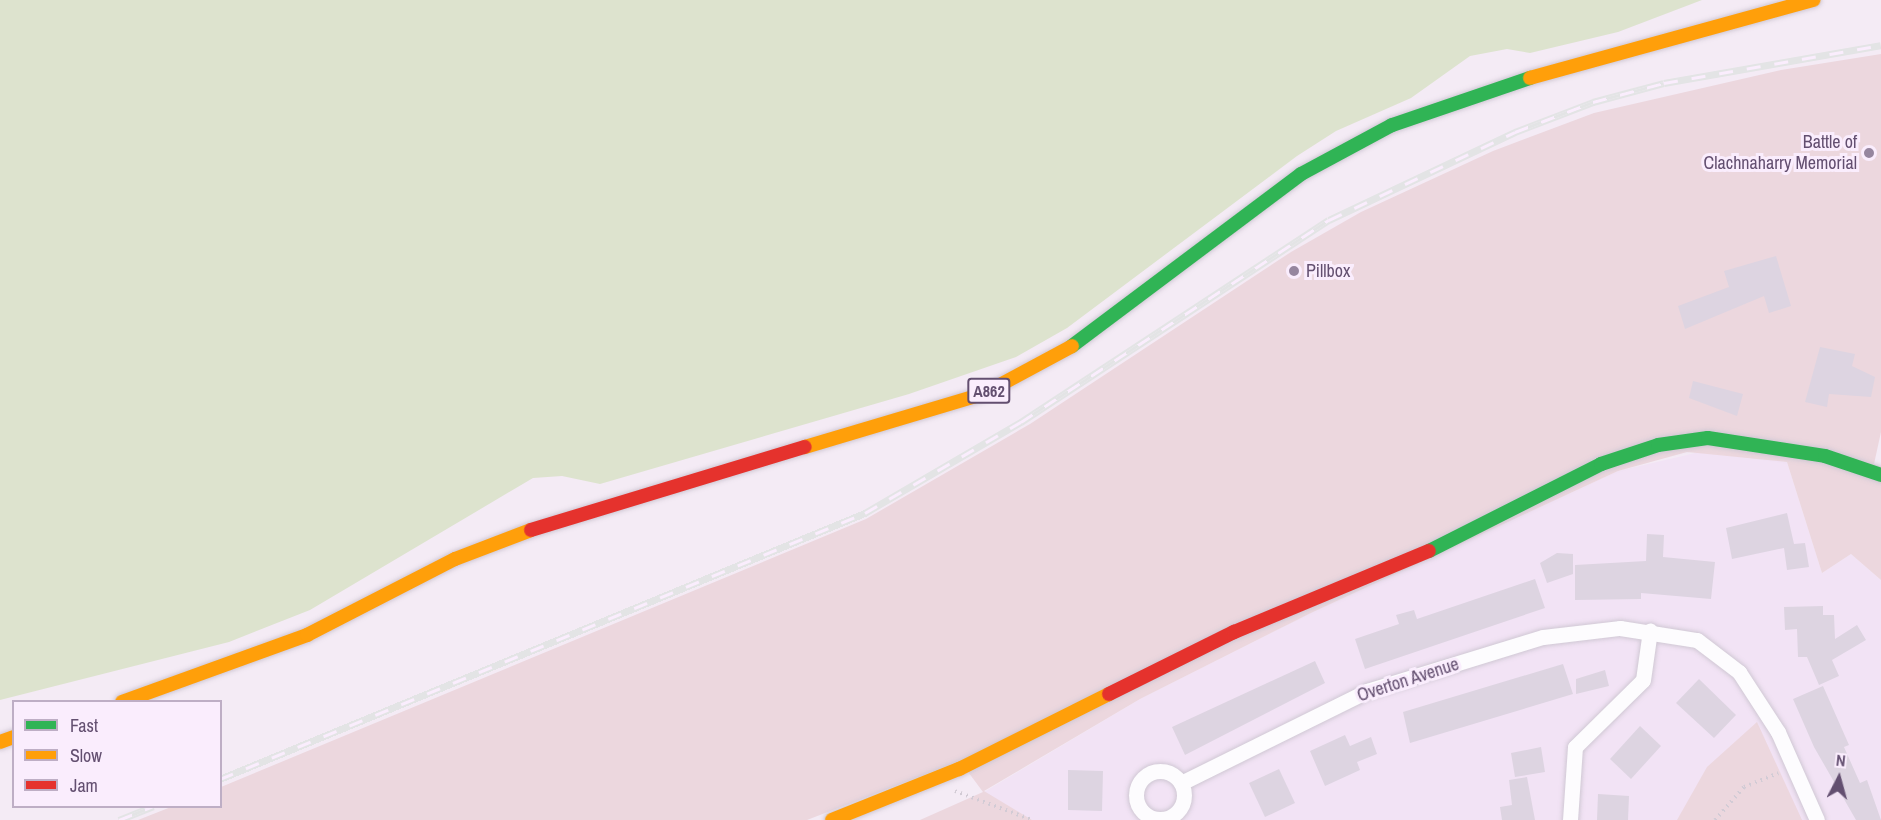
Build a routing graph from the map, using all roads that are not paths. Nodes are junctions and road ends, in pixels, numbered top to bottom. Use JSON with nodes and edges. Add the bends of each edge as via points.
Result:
{"nodes":[{"id":1,"x":1813,"y":0,"type":"edge"},
{"id":2,"x":1881,"y":475,"type":"edge"},
{"id":3,"x":1650,"y":630,"type":"junction"},
{"id":4,"x":128,"y":700,"type":"edge"},
{"id":5,"x":1181,"y":783,"type":"junction"},
{"id":6,"x":1153,"y":819,"type":"edge"},
{"id":7,"x":832,"y":820,"type":"edge"},
{"id":8,"x":1570,"y":820,"type":"edge"},
{"id":9,"x":1817,"y":820,"type":"edge"}],
"edges":[{"from":1,"to":4,"type":"main road","number":"A862","via":[[1531,78],[1392,125],[1301,174],[1107,323],[1036,370],[983,394],[546,524],[455,559],[307,635]]},
{"from":2,"to":7,"type":"main road","via":[[1825,456],[1708,438],[1658,446],[1601,464],[1472,533],[1234,632],[934,779]]},
{"from":3,"to":5,"type":"street","name":"Overton Avenue","via":[[1590,630],[1543,637],[1367,691]]},
{"from":3,"to":8,"type":"street","via":[[1643,680],[1575,747]]},
{"from":3,"to":9,"type":"street","name":"Overton Avenue","via":[[1697,640],[1739,672],[1759,698]]},
{"from":5,"to":6,"type":"street","via":[[1182,806],[1170,817]]},
{"from":5,"to":6,"type":"street","via":[[1162,771],[1141,780],[1137,803]]}]}
